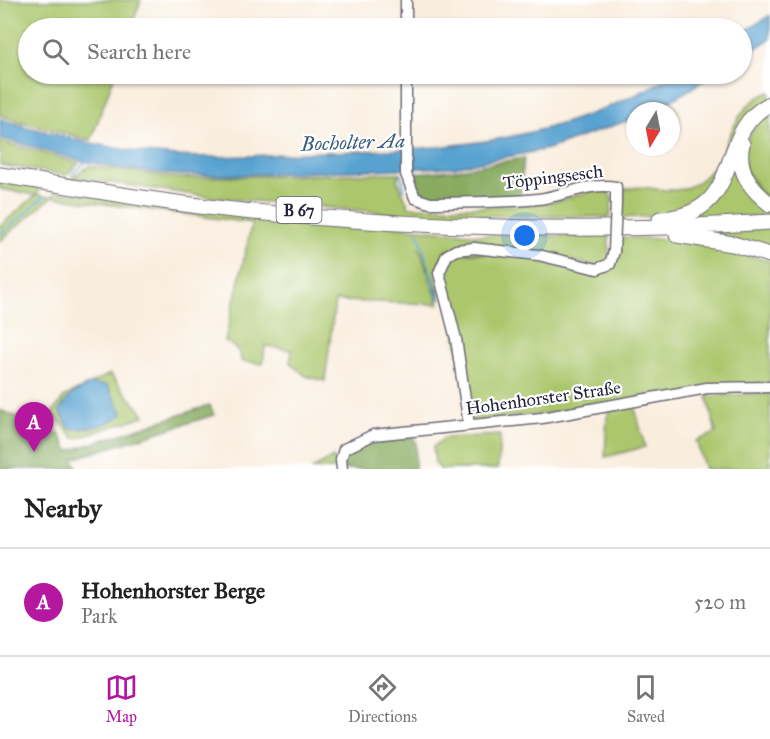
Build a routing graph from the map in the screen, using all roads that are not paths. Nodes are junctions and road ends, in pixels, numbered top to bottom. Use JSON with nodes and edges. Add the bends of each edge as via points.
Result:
{"nodes":[{"id":1,"x":406,"y":0,"type":"edge"},
{"id":2,"x":406,"y":18,"type":"edge"},
{"id":3,"x":406,"y":84,"type":"edge"},
{"id":4,"x":770,"y":106,"type":"edge"},
{"id":5,"x":0,"y":170,"type":"edge"},
{"id":6,"x":0,"y":175,"type":"edge"},
{"id":7,"x":770,"y":204,"type":"edge"},
{"id":8,"x":770,"y":217,"type":"edge"},
{"id":9,"x":770,"y":222,"type":"edge"},
{"id":10,"x":600,"y":223,"type":"junction"},
{"id":11,"x":623,"y":228,"type":"junction"},
{"id":12,"x":770,"y":255,"type":"edge"},
{"id":13,"x":770,"y":387,"type":"edge"},
{"id":14,"x":469,"y":425,"type":"junction"},
{"id":15,"x":342,"y":469,"type":"edge"}],
"edges":[{"from":1,"to":2,"type":"street"},
{"from":3,"to":14,"type":"street","name":"Töppingsesch","bridge":true,"via":[[406,174],[415,198],[430,203],[538,199],[584,187],[616,187],[614,251],[610,264],[597,270],[538,255],[490,249],[465,248],[447,255],[439,273],[456,339]]},
{"from":4,"to":7,"type":"highway","number":"B 67","via":[[754,120],[746,134],[740,160],[750,187]]},
{"from":4,"to":10,"type":"highway","number":"B 67","via":[[756,113],[747,124],[720,187],[698,211],[665,219]]},
{"from":5,"to":10,"type":"highway","number":"B 67","via":[[242,205],[398,218]]},
{"from":6,"to":11,"type":"highway","number":"B 67","via":[[241,211],[442,225]]},
{"from":8,"to":10,"type":"highway","number":"B 67","via":[[692,223]]},
{"from":9,"to":11,"type":"highway","number":"B 67"},
{"from":11,"to":12,"type":"highway","number":"B 67","via":[[709,239]]},
{"from":13,"to":14,"type":"street","name":"Hohenhorster Straße","via":[[707,388],[542,418]]},
{"from":14,"to":15,"type":"street","name":"Hohenhorster Straße","via":[[373,435],[344,449]]}]}
